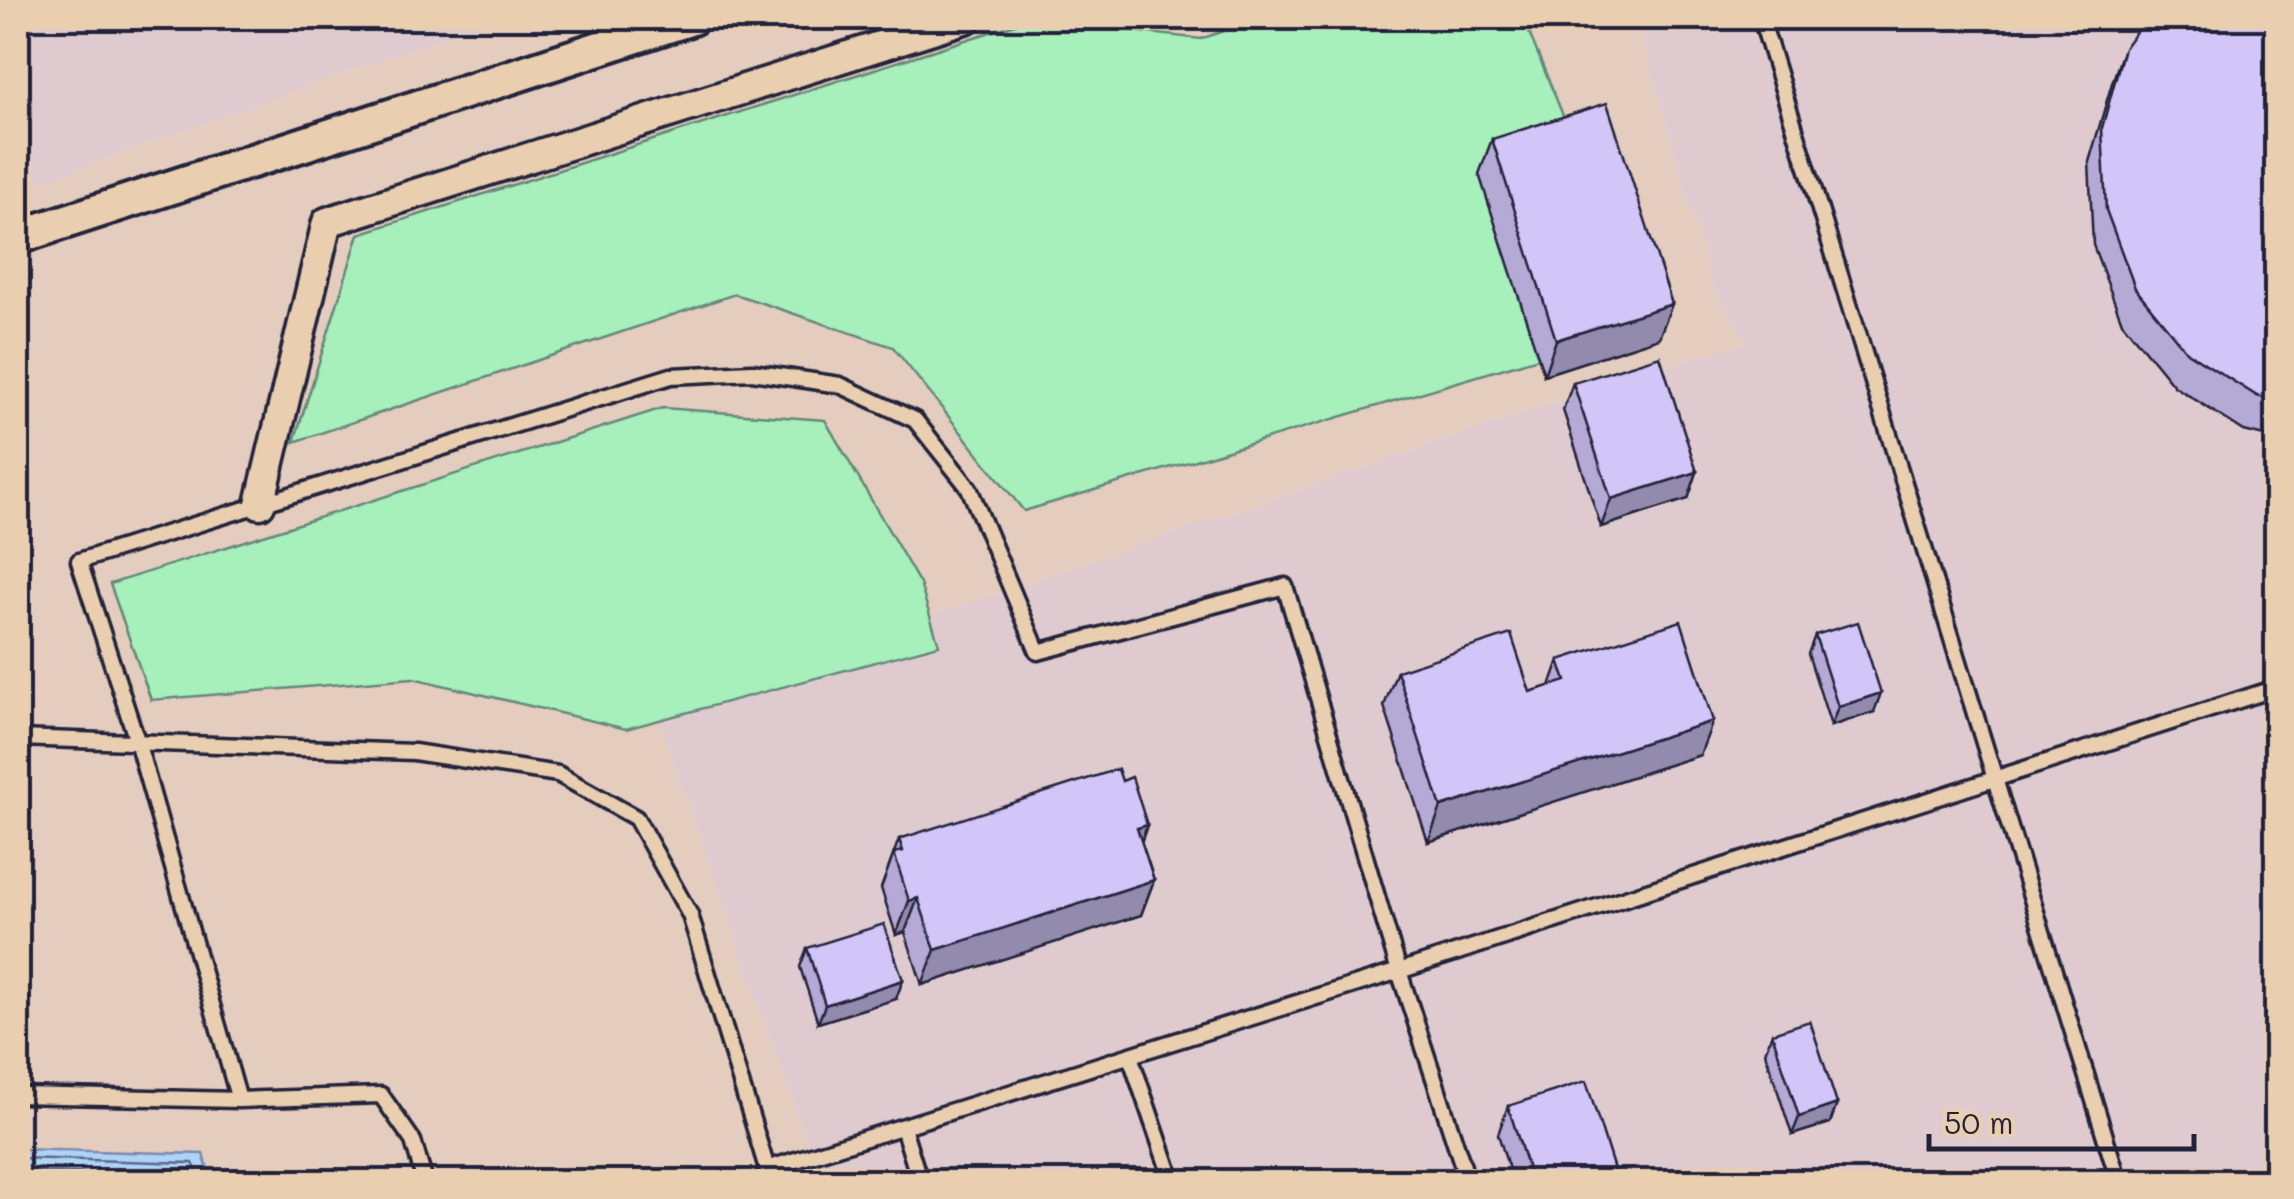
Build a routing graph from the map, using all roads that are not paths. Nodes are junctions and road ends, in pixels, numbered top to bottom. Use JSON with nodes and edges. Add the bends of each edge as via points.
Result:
{"nodes":[{"id":1,"x":692,"y":18,"type":"edge"},
{"id":2,"x":967,"y":18,"type":"edge"},
{"id":3,"x":1761,"y":18,"type":"edge"},
{"id":4,"x":18,"y":237,"type":"edge"},
{"id":5,"x":260,"y":504,"type":"junction"},
{"id":6,"x":2276,"y":688,"type":"edge"},
{"id":7,"x":18,"y":738,"type":"edge"},
{"id":8,"x":137,"y":741,"type":"junction"},
{"id":9,"x":1994,"y":780,"type":"junction"},
{"id":10,"x":1399,"y":971,"type":"junction"},
{"id":11,"x":1130,"y":1056,"type":"junction"},
{"id":12,"x":18,"y":1095,"type":"edge"},
{"id":13,"x":240,"y":1100,"type":"junction"},
{"id":14,"x":903,"y":1127,"type":"junction"},
{"id":15,"x":769,"y":1176,"type":"edge"},
{"id":16,"x":425,"y":1182,"type":"edge"},
{"id":17,"x":920,"y":1182,"type":"edge"},
{"id":18,"x":1173,"y":1182,"type":"edge"},
{"id":19,"x":1468,"y":1182,"type":"edge"},
{"id":20,"x":2119,"y":1182,"type":"edge"}],
"edges":[{"from":1,"to":4,"type":"street"},
{"from":2,"to":5,"type":"street","via":[[327,222]]},
{"from":3,"to":9,"type":"lane"},
{"from":5,"to":8,"type":"lane","via":[[79,561]]},
{"from":5,"to":10,"type":"lane","via":[[671,376],[752,372],[840,385],[915,420],[969,488],[1038,652],[1285,586]]},
{"from":6,"to":9,"type":"lane"},
{"from":7,"to":8,"type":"lane"},
{"from":8,"to":13,"type":"lane"},
{"from":8,"to":15,"type":"lane","via":[[414,752],[522,768],[558,774],[636,818],[690,915]]},
{"from":9,"to":10,"type":"lane"},
{"from":9,"to":20,"type":"lane"},
{"from":10,"to":11,"type":"lane"},
{"from":10,"to":19,"type":"lane"},
{"from":11,"to":14,"type":"lane"},
{"from":11,"to":18,"type":"lane"},
{"from":12,"to":13,"type":"lane"},
{"from":13,"to":16,"type":"lane","via":[[382,1095],[412,1141]]},
{"from":14,"to":15,"type":"lane"},
{"from":14,"to":17,"type":"lane"}]}
